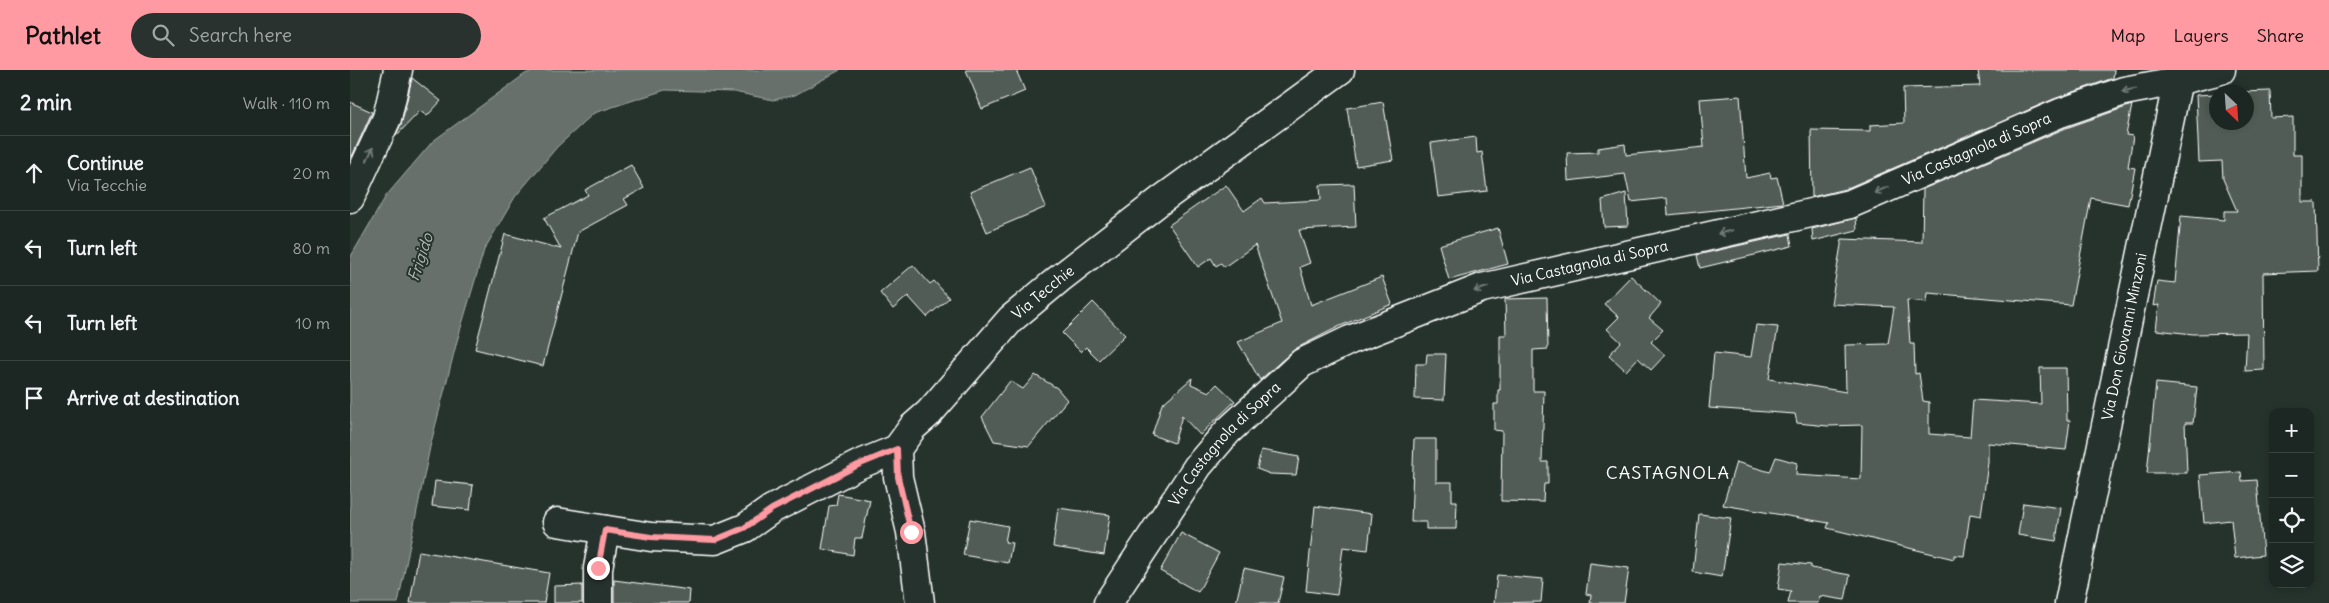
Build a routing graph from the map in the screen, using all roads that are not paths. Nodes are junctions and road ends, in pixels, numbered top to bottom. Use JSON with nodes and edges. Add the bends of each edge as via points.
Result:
{"nodes":[{"id":1,"x":398,"y":70,"type":"edge"},
{"id":2,"x":1340,"y":70,"type":"edge"},
{"id":3,"x":2221,"y":70,"type":"edge"},
{"id":4,"x":2178,"y":76,"type":"edge"},
{"id":5,"x":350,"y":198,"type":"edge"},
{"id":6,"x":897,"y":449,"type":"junction"},
{"id":7,"x":557,"y":522,"type":"dead end"},
{"id":8,"x":605,"y":530,"type":"junction"},
{"id":9,"x":598,"y":603,"type":"edge"},
{"id":10,"x":920,"y":603,"type":"edge"},
{"id":11,"x":1108,"y":603,"type":"edge"},
{"id":12,"x":2069,"y":603,"type":"edge"}],
"edges":[{"from":5,"to":1,"type":"street","one_way":true,"via":[[387,118]]},
{"from":2,"to":6,"type":"street","name":"Via Tecchie","via":[[1162,200],[1011,319]]},
{"from":3,"to":4,"type":"street","name":"Via Castagnola di Sopra"},
{"from":4,"to":11,"type":"street","name":"Via Castagnola di Sopra","one_way":true,"via":[[2060,112],[1850,204],[1482,288],[1350,340],[1302,363],[1228,430],[1198,466]]},
{"from":4,"to":12,"type":"street","name":"Via Don Giovanni Minzoni"},
{"from":6,"to":8,"type":"street","via":[[850,469],[772,509],[744,528],[715,540],[651,537]]},
{"from":6,"to":10,"type":"street","via":[[898,477],[911,532]]},
{"from":7,"to":8,"type":"street"},
{"from":8,"to":9,"type":"street","via":[[598,568]]}]}
